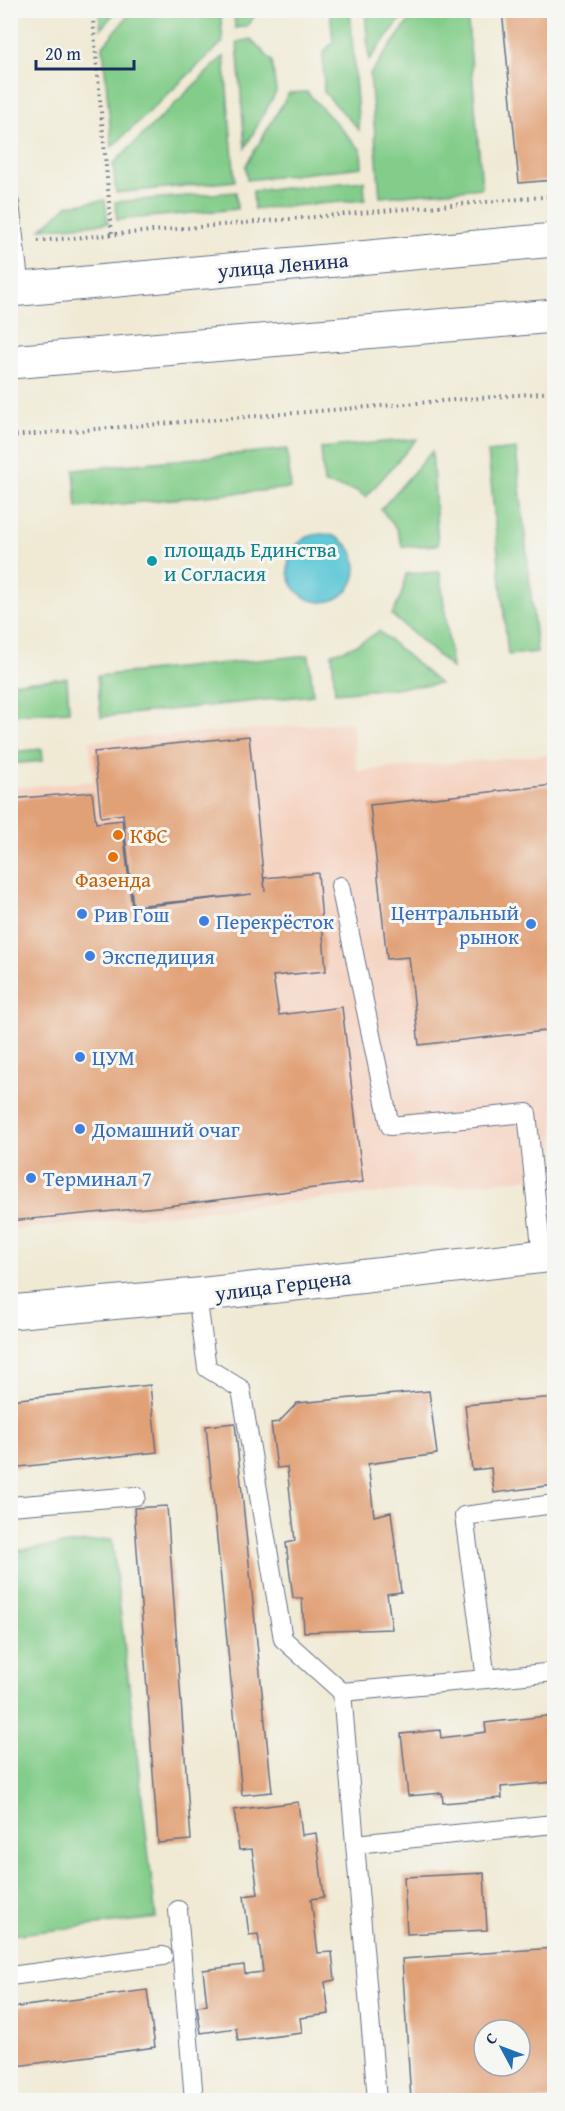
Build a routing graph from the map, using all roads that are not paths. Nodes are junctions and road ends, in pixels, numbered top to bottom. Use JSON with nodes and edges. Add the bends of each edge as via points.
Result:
{"nodes":[{"id":1,"x":10,"y":203,"type":"edge"},
{"id":2,"x":555,"y":240,"type":"edge"},
{"id":3,"x":16,"y":289,"type":"edge"},
{"id":4,"x":555,"y":316,"type":"edge"},
{"id":5,"x":10,"y":362,"type":"edge"},
{"id":6,"x":340,"y":886,"type":"dead end"},
{"id":7,"x":548,"y":1256,"type":"edge"},
{"id":8,"x":197,"y":1294,"type":"junction"},
{"id":9,"x":10,"y":1312,"type":"edge"},
{"id":10,"x":136,"y":1496,"type":"dead end"},
{"id":11,"x":555,"y":1504,"type":"edge"},
{"id":12,"x":10,"y":1506,"type":"edge"},
{"id":13,"x":555,"y":1672,"type":"edge"},
{"id":14,"x":486,"y":1679,"type":"junction"},
{"id":15,"x":342,"y":1692,"type":"junction"},
{"id":16,"x":555,"y":1824,"type":"edge"},
{"id":17,"x":355,"y":1844,"type":"junction"},
{"id":18,"x":178,"y":1910,"type":"dead end"},
{"id":19,"x":163,"y":1956,"type":"dead end"},
{"id":20,"x":10,"y":1976,"type":"edge"},
{"id":21,"x":194,"y":2100,"type":"edge"},
{"id":22,"x":377,"y":2100,"type":"edge"}],
"edges":[{"from":1,"to":3,"type":"lane"},
{"from":2,"to":3,"type":"street","name":"улица Ленина"},
{"from":4,"to":5,"type":"street"},
{"from":6,"to":7,"type":"lane","via":[[390,1126],[527,1113]]},
{"from":7,"to":8,"type":"street","name":"улица Герцена"},
{"from":8,"to":9,"type":"street","name":"улица Герцена"},
{"from":8,"to":15,"type":"lane","via":[[207,1368],[241,1389],[283,1639]]},
{"from":10,"to":12,"type":"lane"},
{"from":11,"to":14,"type":"lane","via":[[464,1516]]},
{"from":13,"to":14,"type":"lane"},
{"from":14,"to":15,"type":"lane"},
{"from":15,"to":17,"type":"lane"},
{"from":16,"to":17,"type":"lane"},
{"from":17,"to":22,"type":"lane"},
{"from":18,"to":21,"type":"lane"},
{"from":19,"to":20,"type":"lane"}]}
